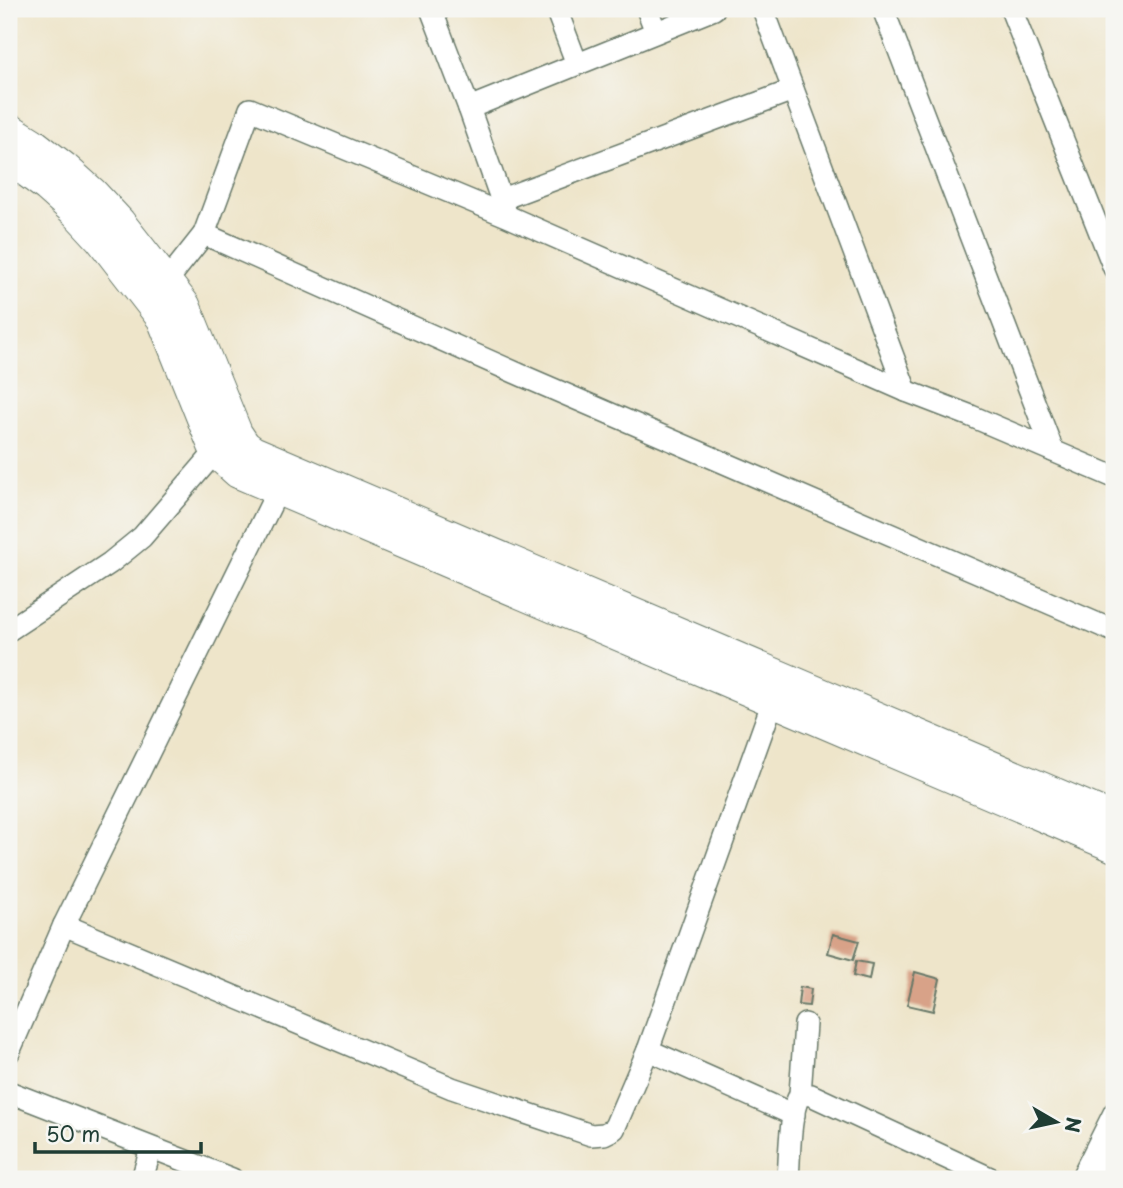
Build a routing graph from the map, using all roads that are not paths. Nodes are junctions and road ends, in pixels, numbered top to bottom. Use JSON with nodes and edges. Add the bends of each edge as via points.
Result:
{"nodes":[{"id":1,"x":430,"y":9,"type":"edge"},
{"id":2,"x":556,"y":9,"type":"edge"},
{"id":3,"x":647,"y":9,"type":"edge"},
{"id":4,"x":714,"y":9,"type":"edge"},
{"id":5,"x":763,"y":9,"type":"edge"},
{"id":6,"x":883,"y":9,"type":"edge"},
{"id":7,"x":1011,"y":9,"type":"edge"},
{"id":8,"x":656,"y":32,"type":"junction"},
{"id":9,"x":577,"y":64,"type":"junction"},
{"id":10,"x":793,"y":90,"type":"junction"},
{"id":11,"x":469,"y":108,"type":"junction"},
{"id":12,"x":9,"y":128,"type":"edge"},
{"id":13,"x":9,"y":159,"type":"edge"},
{"id":14,"x":504,"y":208,"type":"junction"},
{"id":15,"x":204,"y":234,"type":"junction"},
{"id":16,"x":1114,"y":268,"type":"edge"},
{"id":17,"x":170,"y":277,"type":"dead end"},
{"id":18,"x":906,"y":391,"type":"junction"},
{"id":19,"x":216,"y":451,"type":"junction"},
{"id":20,"x":1053,"y":451,"type":"junction"},
{"id":21,"x":1114,"y":477,"type":"edge"},
{"id":22,"x":284,"y":478,"type":"junction"},
{"id":23,"x":9,"y":630,"type":"edge"},
{"id":24,"x":1114,"y":631,"type":"edge"},
{"id":25,"x":773,"y":701,"type":"junction"},
{"id":26,"x":1114,"y":818,"type":"edge"},
{"id":27,"x":1114,"y":847,"type":"edge"},
{"id":28,"x":64,"y":925,"type":"junction"},
{"id":29,"x":805,"y":1024,"type":"dead end"},
{"id":30,"x":648,"y":1050,"type":"junction"},
{"id":31,"x":9,"y":1052,"type":"edge"},
{"id":32,"x":9,"y":1092,"type":"edge"},
{"id":33,"x":800,"y":1094,"type":"junction"},
{"id":34,"x":1114,"y":1113,"type":"edge"},
{"id":35,"x":794,"y":1115,"type":"junction"},
{"id":36,"x":151,"y":1149,"type":"junction"},
{"id":37,"x":1092,"y":1159,"type":"junction"},
{"id":38,"x":1114,"y":1170,"type":"edge"},
{"id":39,"x":142,"y":1179,"type":"edge"},
{"id":40,"x":232,"y":1179,"type":"edge"},
{"id":41,"x":788,"y":1179,"type":"edge"},
{"id":42,"x":992,"y":1179,"type":"edge"},
{"id":43,"x":1081,"y":1179,"type":"edge"}],
"edges":[{"from":1,"to":11,"type":"street"},
{"from":2,"to":9,"type":"street"},
{"from":3,"to":8,"type":"street"},
{"from":4,"to":8,"type":"street"},
{"from":5,"to":10,"type":"street"},
{"from":6,"to":20,"type":"street"},
{"from":7,"to":16,"type":"street"},
{"from":8,"to":9,"type":"street"},
{"from":9,"to":11,"type":"street"},
{"from":10,"to":14,"type":"street"},
{"from":10,"to":18,"type":"street"},
{"from":11,"to":14,"type":"street"},
{"from":12,"to":22,"type":"street","via":[[64,167],[120,222],[185,305],[241,440]]},
{"from":13,"to":19,"type":"street","via":[[75,212],[162,318]]},
{"from":14,"to":15,"type":"street","via":[[250,109]]},
{"from":14,"to":18,"type":"street"},
{"from":15,"to":17,"type":"street"},
{"from":15,"to":24,"type":"street"},
{"from":18,"to":20,"type":"street"},
{"from":19,"to":22,"type":"street","via":[[238,473]]},
{"from":19,"to":23,"type":"street","via":[[142,537]]},
{"from":20,"to":21,"type":"street"},
{"from":22,"to":25,"type":"street"},
{"from":22,"to":26,"type":"street"},
{"from":22,"to":28,"type":"street"},
{"from":25,"to":27,"type":"street"},
{"from":25,"to":30,"type":"street"},
{"from":28,"to":30,"type":"street","via":[[452,1088],[591,1135],[614,1129]]},
{"from":28,"to":31,"type":"street"},
{"from":29,"to":33,"type":"street"},
{"from":30,"to":35,"type":"street"},
{"from":32,"to":36,"type":"street"},
{"from":33,"to":35,"type":"street"},
{"from":33,"to":42,"type":"street","via":[[811,1095]]},
{"from":34,"to":37,"type":"street"},
{"from":35,"to":41,"type":"street"},
{"from":36,"to":39,"type":"street"},
{"from":36,"to":40,"type":"street"},
{"from":37,"to":38,"type":"street"},
{"from":37,"to":43,"type":"street"}]}
